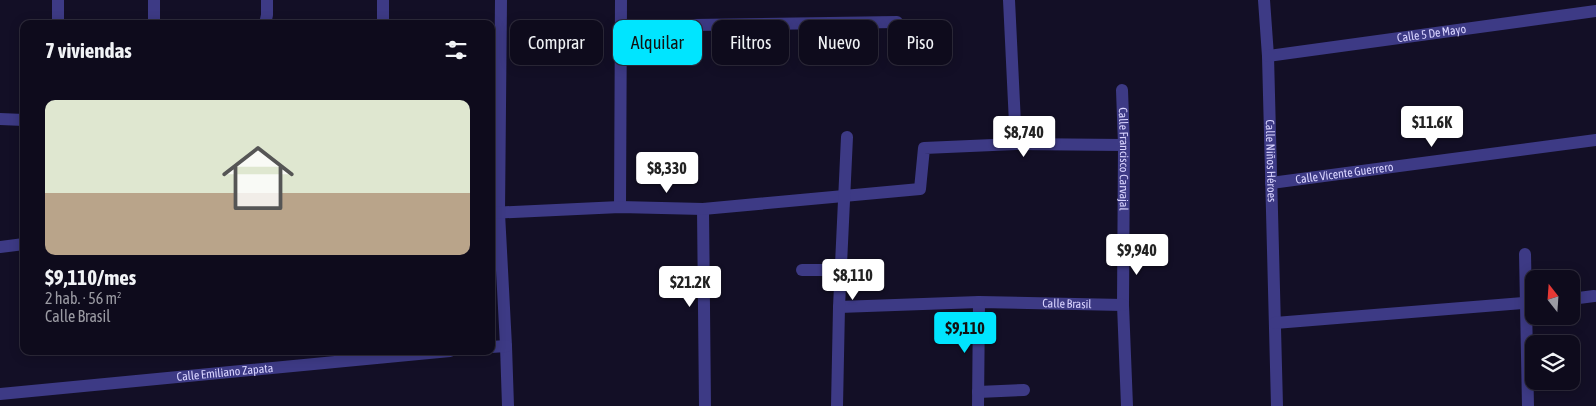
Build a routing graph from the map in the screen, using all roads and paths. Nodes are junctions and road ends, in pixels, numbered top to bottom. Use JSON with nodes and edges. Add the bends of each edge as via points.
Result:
{"nodes":[{"id":1,"x":58,"y":0,"type":"edge"},
{"id":2,"x":154,"y":0,"type":"edge"},
{"id":3,"x":267,"y":0,"type":"edge"},
{"id":4,"x":383,"y":0,"type":"edge"},
{"id":5,"x":501,"y":0,"type":"edge"},
{"id":6,"x":622,"y":0,"type":"edge"},
{"id":7,"x":1009,"y":0,"type":"edge"},
{"id":8,"x":1264,"y":0,"type":"edge"},
{"id":9,"x":1596,"y":11,"type":"edge"},
{"id":10,"x":58,"y":20,"type":"edge"},
{"id":11,"x":154,"y":20,"type":"edge"},
{"id":12,"x":266,"y":20,"type":"edge"},
{"id":13,"x":383,"y":20,"type":"edge"},
{"id":14,"x":622,"y":20,"type":"edge"},
{"id":15,"x":888,"y":22,"type":"edge"},
{"id":16,"x":702,"y":25,"type":"edge"},
{"id":17,"x":1268,"y":56,"type":"junction"},
{"id":18,"x":622,"y":65,"type":"edge"},
{"id":19,"x":1122,"y":90,"type":"dead end"},
{"id":20,"x":0,"y":119,"type":"edge"},
{"id":21,"x":20,"y":120,"type":"edge"},
{"id":22,"x":847,"y":137,"type":"dead end"},
{"id":23,"x":1596,"y":140,"type":"edge"},
{"id":24,"x":1016,"y":144,"type":"junction"},
{"id":25,"x":1124,"y":146,"type":"junction"},
{"id":26,"x":1271,"y":183,"type":"junction"},
{"id":27,"x":844,"y":196,"type":"junction"},
{"id":28,"x":620,"y":207,"type":"junction"},
{"id":29,"x":703,"y":209,"type":"junction"},
{"id":30,"x":495,"y":213,"type":"edge"},
{"id":31,"x":20,"y":244,"type":"edge"},
{"id":32,"x":0,"y":247,"type":"edge"},
{"id":33,"x":1525,"y":254,"type":"dead end"},
{"id":34,"x":802,"y":270,"type":"dead end"},
{"id":35,"x":840,"y":270,"type":"junction"},
{"id":36,"x":1527,"y":270,"type":"edge"},
{"id":37,"x":1594,"y":296,"type":"dead end"},
{"id":38,"x":1580,"y":298,"type":"edge"},
{"id":39,"x":979,"y":302,"type":"junction"},
{"id":40,"x":1525,"y":303,"type":"edge"},
{"id":41,"x":1122,"y":305,"type":"junction"},
{"id":42,"x":838,"y":307,"type":"junction"},
{"id":43,"x":1275,"y":323,"type":"junction"},
{"id":44,"x":1530,"y":325,"type":"edge"},
{"id":45,"x":506,"y":346,"type":"junction"},
{"id":46,"x":495,"y":347,"type":"edge"},
{"id":47,"x":408,"y":355,"type":"edge"},
{"id":48,"x":1024,"y":390,"type":"dead end"},
{"id":49,"x":978,"y":392,"type":"junction"},
{"id":50,"x":0,"y":394,"type":"edge"},
{"id":51,"x":508,"y":406,"type":"edge"},
{"id":52,"x":706,"y":406,"type":"edge"},
{"id":53,"x":837,"y":406,"type":"edge"},
{"id":54,"x":978,"y":406,"type":"edge"},
{"id":55,"x":1127,"y":406,"type":"edge"},
{"id":56,"x":1277,"y":406,"type":"edge"},
{"id":57,"x":1528,"y":406,"type":"edge"}],
"edges":[{"from":1,"to":10,"type":"street"},
{"from":2,"to":11,"type":"street"},
{"from":3,"to":12,"type":"street"},
{"from":4,"to":13,"type":"street"},
{"from":5,"to":30,"type":"street"},
{"from":6,"to":14,"type":"street"},
{"from":7,"to":24,"type":"street"},
{"from":8,"to":17,"type":"street","name":"Calle Niños Héroes"},
{"from":9,"to":17,"type":"street","name":"Calle 5 De Mayo"},
{"from":15,"to":16,"type":"street"},
{"from":17,"to":26,"type":"street","name":"Calle Niños Héroes"},
{"from":18,"to":28,"type":"street"},
{"from":19,"to":25,"type":"street","name":"Calle Francisco Carvajal"},
{"from":20,"to":21,"type":"street"},
{"from":22,"to":27,"type":"street"},
{"from":23,"to":26,"type":"street","name":"Calle Vicente Guerrero"},
{"from":24,"to":25,"type":"street"},
{"from":24,"to":27,"type":"street","via":[[924,148],[920,189]]},
{"from":25,"to":41,"type":"street","name":"Calle Francisco Carvajal"},
{"from":26,"to":43,"type":"street","name":"Calle Niños Héroes"},
{"from":27,"to":29,"type":"street"},
{"from":27,"to":35,"type":"street"},
{"from":28,"to":29,"type":"street"},
{"from":28,"to":30,"type":"street"},
{"from":29,"to":52,"type":"street"},
{"from":30,"to":45,"type":"street"},
{"from":31,"to":32,"type":"street"},
{"from":33,"to":36,"type":"street"},
{"from":34,"to":35,"type":"street"},
{"from":35,"to":42,"type":"street"},
{"from":37,"to":38,"type":"street"},
{"from":39,"to":41,"type":"street","name":"Calle Brasil"},
{"from":39,"to":42,"type":"street","name":"Calle Brasil"},
{"from":39,"to":49,"type":"street"},
{"from":40,"to":43,"type":"street"},
{"from":41,"to":55,"type":"street","name":"Calle Francisco Carvajal"},
{"from":42,"to":53,"type":"street"},
{"from":43,"to":56,"type":"street","name":"Calle Niños Héroes"},
{"from":44,"to":57,"type":"street"},
{"from":45,"to":46,"type":"street"},
{"from":45,"to":51,"type":"street"},
{"from":47,"to":50,"type":"street","name":"Calle Emiliano Zapata"},
{"from":48,"to":49,"type":"street"},
{"from":49,"to":54,"type":"street"}]}
